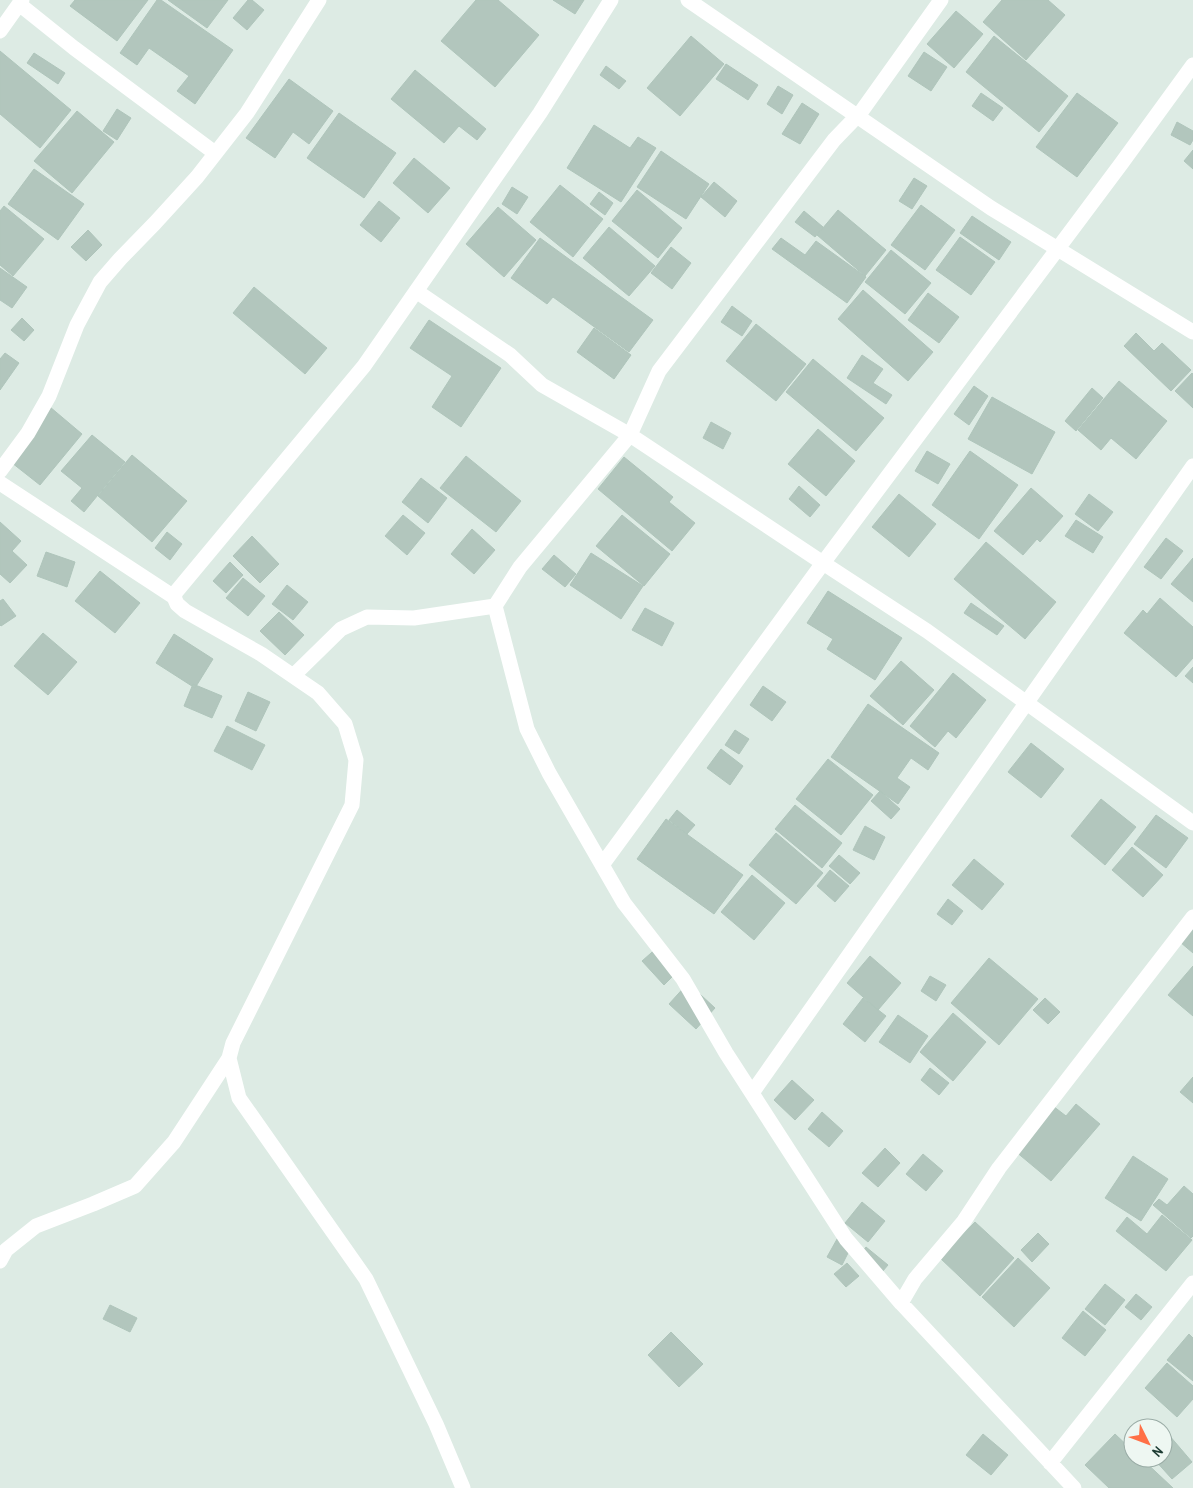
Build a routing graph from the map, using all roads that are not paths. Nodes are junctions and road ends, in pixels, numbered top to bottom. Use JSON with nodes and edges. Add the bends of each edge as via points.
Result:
{"nodes":[{"id":1,"x":319,"y":0,"type":"edge"},
{"id":2,"x":611,"y":0,"type":"edge"},
{"id":3,"x":688,"y":0,"type":"edge"},
{"id":4,"x":941,"y":0,"type":"edge"},
{"id":5,"x":20,"y":2,"type":"edge"},
{"id":6,"x":2,"y":25,"type":"edge"},
{"id":7,"x":1193,"y":65,"type":"edge"},
{"id":8,"x":858,"y":116,"type":"junction"},
{"id":9,"x":215,"y":153,"type":"junction"},
{"id":10,"x":1057,"y":248,"type":"junction"},
{"id":11,"x":416,"y":291,"type":"junction"},
{"id":12,"x":1193,"y":332,"type":"edge"},
{"id":13,"x":630,"y":435,"type":"junction"},
{"id":14,"x":1193,"y":466,"type":"edge"},
{"id":15,"x":0,"y":471,"type":"edge"},
{"id":16,"x":0,"y":483,"type":"edge"},
{"id":17,"x":823,"y":563,"type":"junction"},
{"id":18,"x":174,"y":597,"type":"junction"},
{"id":19,"x":495,"y":606,"type":"junction"},
{"id":20,"x":293,"y":676,"type":"junction"},
{"id":21,"x":1026,"y":703,"type":"junction"},
{"id":22,"x":1193,"y":823,"type":"edge"},
{"id":23,"x":602,"y":865,"type":"junction"},
{"id":24,"x":1193,"y":917,"type":"edge"},
{"id":25,"x":229,"y":1058,"type":"junction"},
{"id":26,"x":752,"y":1093,"type":"junction"},
{"id":27,"x":0,"y":1261,"type":"edge"},
{"id":28,"x":1193,"y":1283,"type":"edge"},
{"id":29,"x":901,"y":1303,"type":"junction"},
{"id":30,"x":1050,"y":1463,"type":"junction"},
{"id":31,"x":464,"y":1488,"type":"edge"},
{"id":32,"x":1074,"y":1488,"type":"edge"}],
"edges":[{"from":1,"to":9,"type":"street","via":[[247,113]]},
{"from":2,"to":11,"type":"street","via":[[534,121]]},
{"from":3,"to":8,"type":"street"},
{"from":4,"to":8,"type":"street"},
{"from":5,"to":6,"type":"street"},
{"from":5,"to":9,"type":"street","via":[[74,48]]},
{"from":7,"to":10,"type":"street"},
{"from":8,"to":10,"type":"street","via":[[992,208]]},
{"from":8,"to":13,"type":"street","via":[[834,140],[659,371]]},
{"from":9,"to":15,"type":"street","via":[[100,282],[77,325],[49,396],[28,433]]},
{"from":10,"to":12,"type":"street"},
{"from":10,"to":17,"type":"street"},
{"from":11,"to":13,"type":"street","via":[[510,355],[542,386]]},
{"from":11,"to":18,"type":"street","via":[[364,366]]},
{"from":13,"to":17,"type":"street"},
{"from":13,"to":19,"type":"street","via":[[520,567]]},
{"from":14,"to":21,"type":"street"},
{"from":16,"to":18,"type":"street"},
{"from":17,"to":21,"type":"street","via":[[928,631]]},
{"from":17,"to":23,"type":"street"},
{"from":18,"to":20,"type":"street","via":[[185,611]]},
{"from":19,"to":20,"type":"street","via":[[414,618],[367,617],[341,629]]},
{"from":19,"to":23,"type":"street","via":[[527,729]]},
{"from":20,"to":25,"type":"street","via":[[318,693],[345,724],[356,760],[352,806],[233,1043]]},
{"from":21,"to":22,"type":"street"},
{"from":21,"to":26,"type":"street"},
{"from":23,"to":26,"type":"street","via":[[624,903],[683,979]]},
{"from":24,"to":29,"type":"street","via":[[999,1168],[964,1221],[915,1279]]},
{"from":25,"to":27,"type":"street","via":[[174,1142],[135,1186],[36,1226],[6,1250]]},
{"from":25,"to":31,"type":"street","via":[[239,1098],[366,1279]]},
{"from":26,"to":29,"type":"street","via":[[846,1239]]},
{"from":28,"to":30,"type":"street"},
{"from":29,"to":30,"type":"street"},
{"from":30,"to":32,"type":"street"}]}
